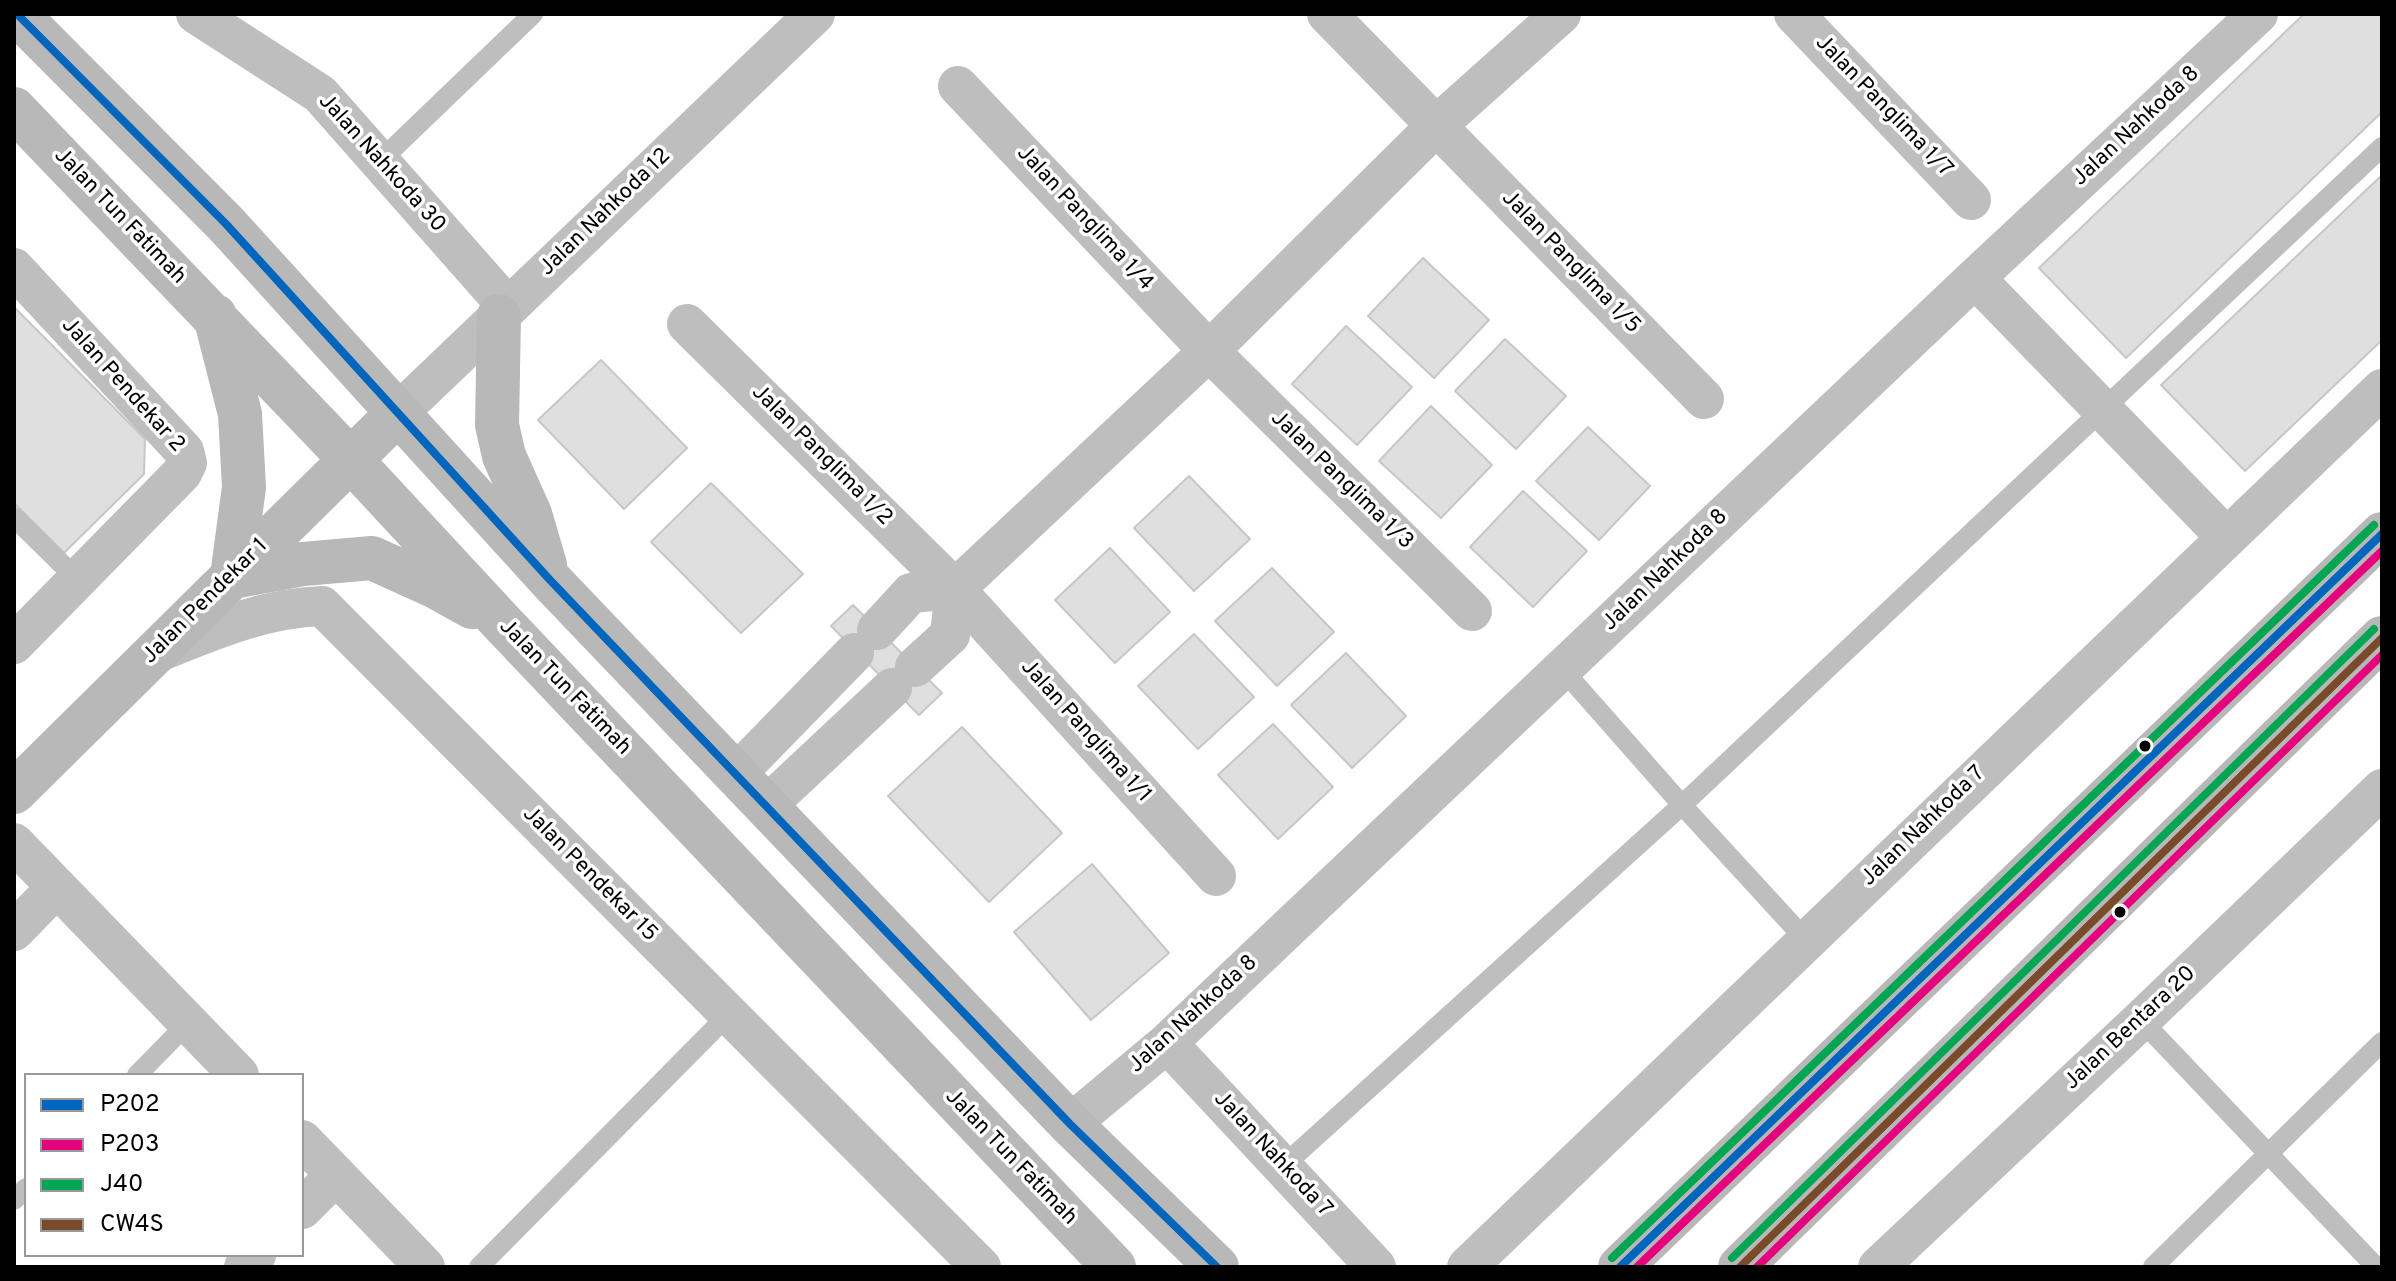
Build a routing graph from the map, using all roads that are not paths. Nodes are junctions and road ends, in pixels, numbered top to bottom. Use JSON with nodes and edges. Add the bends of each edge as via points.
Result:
{"nodes":[{"id":1,"x":17,"y":14,"type":"edge"},
{"id":2,"x":196,"y":14,"type":"edge"},
{"id":3,"x":533,"y":14,"type":"edge"},
{"id":4,"x":815,"y":14,"type":"edge"},
{"id":5,"x":1327,"y":14,"type":"edge"},
{"id":6,"x":1561,"y":14,"type":"edge"},
{"id":7,"x":1794,"y":14,"type":"edge"},
{"id":8,"x":2258,"y":14,"type":"edge"},
{"id":9,"x":242,"y":25,"type":"edge"},
{"id":10,"x":958,"y":86,"type":"dead end"},
{"id":11,"x":14,"y":109,"type":"edge"},
{"id":12,"x":1437,"y":125,"type":"junction"},
{"id":13,"x":2382,"y":147,"type":"edge"},
{"id":14,"x":380,"y":161,"type":"junction"},
{"id":15,"x":1971,"y":200,"type":"dead end"},
{"id":16,"x":14,"y":268,"type":"edge"},
{"id":17,"x":1975,"y":278,"type":"junction"},
{"id":18,"x":504,"y":311,"type":"junction"},
{"id":19,"x":215,"y":316,"type":"junction"},
{"id":20,"x":687,"y":324,"type":"dead end"},
{"id":21,"x":1209,"y":351,"type":"junction"},
{"id":22,"x":2382,"y":389,"type":"edge"},
{"id":23,"x":1704,"y":399,"type":"dead end"},
{"id":24,"x":2104,"y":411,"type":"junction"},
{"id":25,"x":398,"y":413,"type":"junction"},
{"id":26,"x":350,"y":459,"type":"junction"},
{"id":27,"x":14,"y":517,"type":"edge"},
{"id":28,"x":2382,"y":534,"type":"edge"},
{"id":29,"x":2226,"y":537,"type":"junction"},
{"id":30,"x":232,"y":577,"type":"junction"},
{"id":31,"x":77,"y":579,"type":"junction"},
{"id":32,"x":550,"y":580,"type":"junction"},
{"id":33,"x":955,"y":589,"type":"junction"},
{"id":34,"x":1472,"y":611,"type":"dead end"},
{"id":35,"x":505,"y":626,"type":"junction"},
{"id":36,"x":2382,"y":638,"type":"edge"},
{"id":37,"x":14,"y":644,"type":"edge"},
{"id":38,"x":154,"y":653,"type":"junction"},
{"id":39,"x":1563,"y":670,"type":"junction"},
{"id":40,"x":737,"y":773,"type":"junction"},
{"id":41,"x":2382,"y":789,"type":"edge"},
{"id":42,"x":14,"y":792,"type":"edge"},
{"id":43,"x":767,"y":805,"type":"junction"},
{"id":44,"x":1682,"y":805,"type":"junction"},
{"id":45,"x":14,"y":843,"type":"edge"},
{"id":46,"x":1216,"y":876,"type":"dead end"},
{"id":47,"x":57,"y":887,"type":"junction"},
{"id":48,"x":14,"y":931,"type":"edge"},
{"id":49,"x":1806,"y":940,"type":"junction"},
{"id":50,"x":835,"y":973,"type":"junction"},
{"id":51,"x":728,"y":1015,"type":"junction"},
{"id":52,"x":2141,"y":1020,"type":"junction"},
{"id":53,"x":188,"y":1023,"type":"junction"},
{"id":54,"x":2382,"y":1042,"type":"edge"},
{"id":55,"x":1167,"y":1043,"type":"junction"},
{"id":56,"x":139,"y":1073,"type":"edge"},
{"id":57,"x":237,"y":1073,"type":"edge"},
{"id":58,"x":1070,"y":1124,"type":"junction"},
{"id":59,"x":304,"y":1142,"type":"edge"},
{"id":60,"x":2269,"y":1154,"type":"junction"},
{"id":61,"x":1283,"y":1166,"type":"junction"},
{"id":62,"x":336,"y":1175,"type":"junction"},
{"id":63,"x":304,"y":1207,"type":"edge"},
{"id":64,"x":425,"y":1267,"type":"edge"},
{"id":65,"x":479,"y":1267,"type":"edge"},
{"id":66,"x":981,"y":1267,"type":"edge"},
{"id":67,"x":1114,"y":1267,"type":"edge"},
{"id":68,"x":1217,"y":1267,"type":"edge"},
{"id":69,"x":1376,"y":1267,"type":"edge"},
{"id":70,"x":1467,"y":1267,"type":"edge"},
{"id":71,"x":1620,"y":1267,"type":"edge"},
{"id":72,"x":1740,"y":1267,"type":"edge"},
{"id":73,"x":1878,"y":1267,"type":"edge"},
{"id":74,"x":2153,"y":1267,"type":"edge"},
{"id":75,"x":2376,"y":1267,"type":"edge"}],
"edges":[{"from":1,"to":25,"type":"main road","via":[[226,224]]},
{"from":2,"to":9,"type":"street","name":"Jalan Nahkoda 30"},
{"from":3,"to":14,"type":"lane"},
{"from":4,"to":18,"type":"street","name":"Jalan Nahkoda 12"},
{"from":5,"to":12,"type":"street","name":"Jalan Panglima 1/5"},
{"from":6,"to":12,"type":"street"},
{"from":7,"to":15,"type":"street","name":"Jalan Panglima 1/7"},
{"from":8,"to":17,"type":"street","name":"Jalan Nahkoda 8"},
{"from":9,"to":14,"type":"street","name":"Jalan Nahkoda 30","via":[[320,94]]},
{"from":10,"to":21,"type":"street","name":"Jalan Panglima 1/4"},
{"from":11,"to":19,"type":"main road","name":"Jalan Tun Fatimah"},
{"from":12,"to":21,"type":"street"},
{"from":12,"to":23,"type":"street","name":"Jalan Panglima 1/5"},
{"from":13,"to":24,"type":"lane"},
{"from":14,"to":18,"type":"street","name":"Jalan Nahkoda 30"},
{"from":16,"to":31,"type":"street","name":"Jalan Pendekar 2","via":[[184,451],[187,463]]},
{"from":17,"to":24,"type":"street"},
{"from":17,"to":39,"type":"street","name":"Jalan Nahkoda 8"},
{"from":18,"to":25,"type":"street","name":"Jalan Nahkoda 12"},
{"from":18,"to":32,"type":"main road","via":[[497,425]]},
{"from":19,"to":26,"type":"main road","name":"Jalan Tun Fatimah"},
{"from":19,"to":30,"type":"main road","via":[[240,414],[244,487]]},
{"from":20,"to":33,"type":"street","name":"Jalan Panglima 1/2"},
{"from":21,"to":33,"type":"street"},
{"from":21,"to":34,"type":"street","name":"Jalan Panglima 1/3"},
{"from":22,"to":29,"type":"street","name":"Jalan Nahkoda 7"},
{"from":24,"to":29,"type":"street"},
{"from":24,"to":44,"type":"lane"},
{"from":25,"to":26,"type":"main road","name":"Jalan Pendekar 1"},
{"from":25,"to":32,"type":"main road"},
{"from":26,"to":30,"type":"main road","name":"Jalan Pendekar 1"},
{"from":26,"to":35,"type":"main road","name":"Jalan Tun Fatimah"},
{"from":27,"to":31,"type":"lane"},
{"from":28,"to":71,"type":"main road"},
{"from":29,"to":49,"type":"street","name":"Jalan Nahkoda 7"},
{"from":30,"to":35,"type":"main road","via":[[372,558]]},
{"from":30,"to":38,"type":"main road","name":"Jalan Pendekar 1"},
{"from":31,"to":37,"type":"street","name":"Jalan Pendekar 2"},
{"from":32,"to":40,"type":"main road"},
{"from":33,"to":40,"type":"street","via":[[911,593]]},
{"from":33,"to":43,"type":"street","via":[[950,635]]},
{"from":33,"to":46,"type":"street","name":"Jalan Panglima 1/1"},
{"from":35,"to":50,"type":"main road","name":"Jalan Tun Fatimah"},
{"from":36,"to":72,"type":"main road"},
{"from":38,"to":42,"type":"main road","name":"Jalan Pendekar 1"},
{"from":38,"to":51,"type":"street","name":"Jalan Pendekar 15","via":[[236,620],[289,607],[322,606]]},
{"from":39,"to":44,"type":"lane"},
{"from":39,"to":55,"type":"street","name":"Jalan Nahkoda 8"},
{"from":40,"to":43,"type":"main road"},
{"from":40,"to":50,"type":"main road","via":[[719,806],[725,825],[835,936]]},
{"from":41,"to":52,"type":"street","name":"Jalan Bentara 20"},
{"from":43,"to":58,"type":"main road"},
{"from":44,"to":49,"type":"lane"},
{"from":44,"to":61,"type":"lane"},
{"from":45,"to":47,"type":"street"},
{"from":47,"to":48,"type":"street"},
{"from":47,"to":53,"type":"street"},
{"from":49,"to":70,"type":"street","name":"Jalan Nahkoda 7"},
{"from":50,"to":67,"type":"main road","name":"Jalan Tun Fatimah"},
{"from":51,"to":65,"type":"lane"},
{"from":51,"to":66,"type":"street","name":"Jalan Pendekar 15"},
{"from":52,"to":60,"type":"lane"},
{"from":52,"to":73,"type":"street","name":"Jalan Bentara 20"},
{"from":53,"to":56,"type":"lane"},
{"from":53,"to":57,"type":"street"},
{"from":54,"to":60,"type":"lane"},
{"from":55,"to":58,"type":"street","name":"Jalan Nahkoda 8"},
{"from":55,"to":61,"type":"street","name":"Jalan Nahkoda 7"},
{"from":58,"to":68,"type":"main road"},
{"from":59,"to":62,"type":"street"},
{"from":60,"to":74,"type":"lane"},
{"from":60,"to":75,"type":"lane"},
{"from":61,"to":69,"type":"street","name":"Jalan Nahkoda 7"},
{"from":62,"to":63,"type":"street"},
{"from":62,"to":64,"type":"street"}]}
